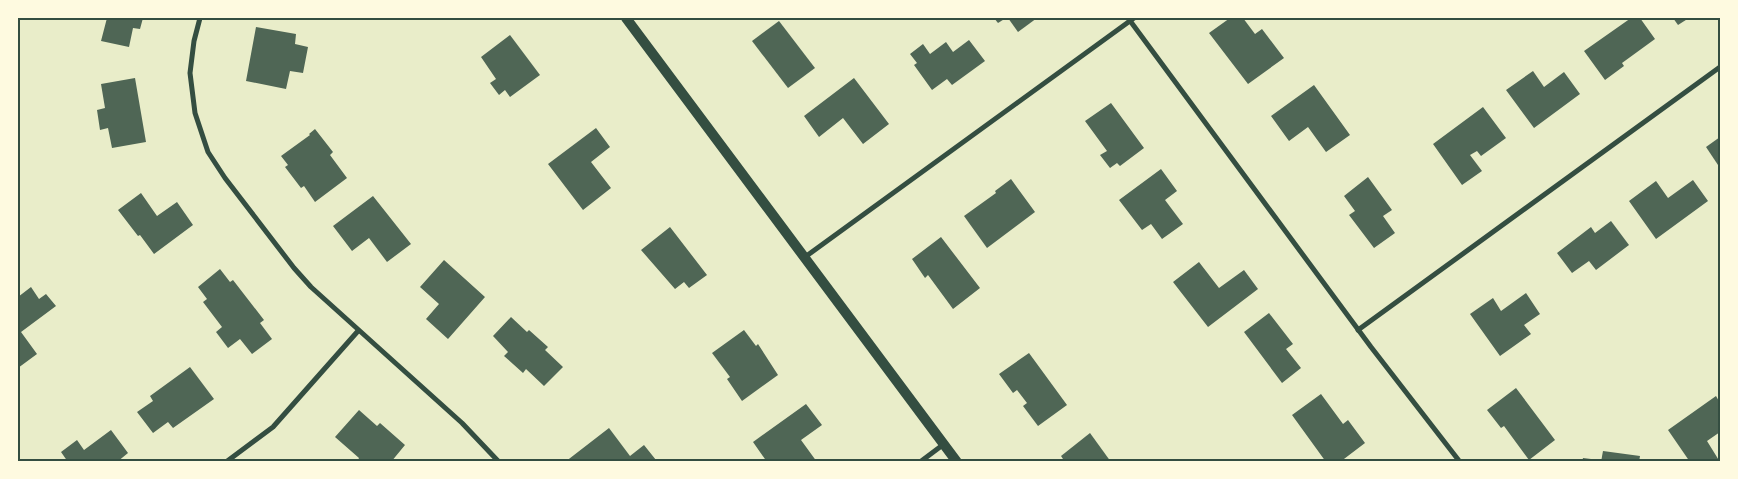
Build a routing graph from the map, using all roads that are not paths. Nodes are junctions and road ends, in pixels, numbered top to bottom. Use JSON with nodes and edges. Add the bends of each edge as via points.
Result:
{"nodes":[{"id":1,"x":200,"y":18,"type":"edge"},
{"id":2,"x":626,"y":18,"type":"edge"},
{"id":3,"x":1131,"y":19,"type":"edge"},
{"id":4,"x":1720,"y":67,"type":"edge"},
{"id":5,"x":805,"y":257,"type":"junction"},
{"id":6,"x":1358,"y":330,"type":"junction"},
{"id":7,"x":358,"y":331,"type":"junction"},
{"id":8,"x":944,"y":444,"type":"junction"},
{"id":9,"x":226,"y":462,"type":"edge"},
{"id":10,"x":499,"y":462,"type":"edge"},
{"id":11,"x":920,"y":462,"type":"edge"},
{"id":12,"x":957,"y":462,"type":"edge"},
{"id":13,"x":1460,"y":462,"type":"edge"}],
"edges":[{"from":1,"to":7,"type":"street","via":[[190,73],[195,113],[208,152],[294,268]]},
{"from":2,"to":5,"type":"main road"},
{"from":3,"to":5,"type":"street"},
{"from":3,"to":6,"type":"street"},
{"from":4,"to":6,"type":"street"},
{"from":5,"to":8,"type":"main road"},
{"from":6,"to":13,"type":"street"},
{"from":7,"to":9,"type":"street","via":[[273,427]]},
{"from":7,"to":10,"type":"street","via":[[462,423]]},
{"from":8,"to":11,"type":"street"},
{"from":8,"to":12,"type":"main road"}]}
